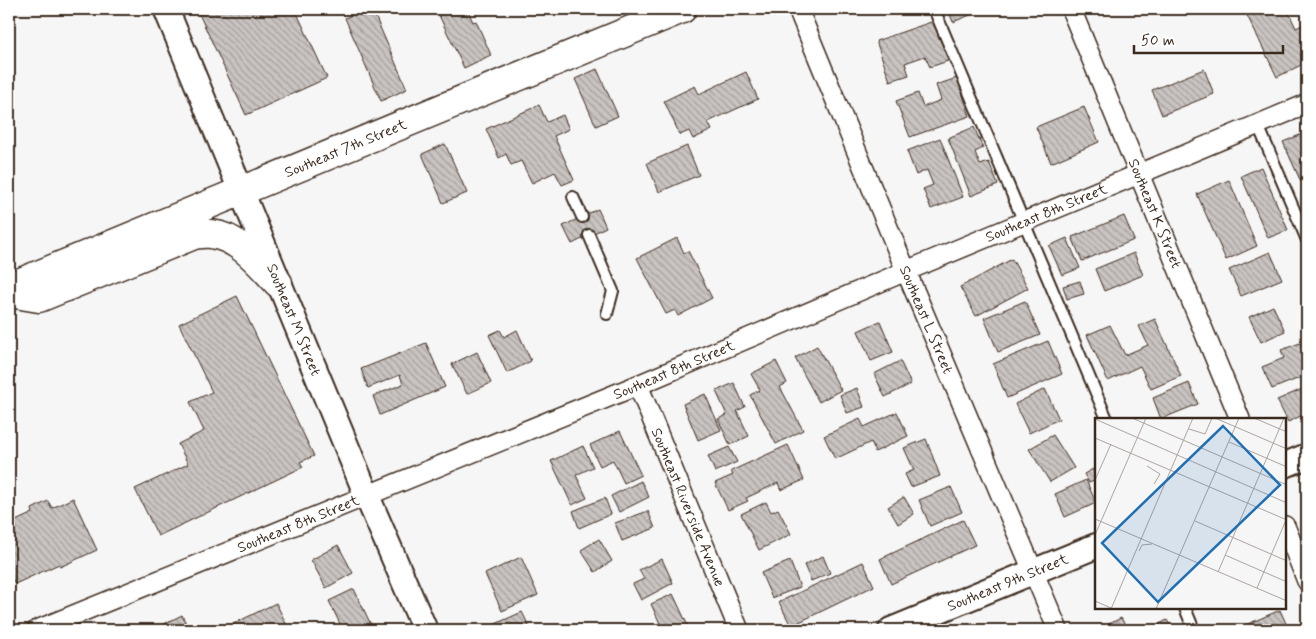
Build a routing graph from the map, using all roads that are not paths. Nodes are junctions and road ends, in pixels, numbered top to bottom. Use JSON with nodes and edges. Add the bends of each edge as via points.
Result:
{"nodes":[{"id":1,"x":166,"y":9,"type":"edge"},
{"id":2,"x":682,"y":9,"type":"edge"},
{"id":3,"x":798,"y":9,"type":"edge"},
{"id":4,"x":934,"y":9,"type":"edge"},
{"id":5,"x":1071,"y":9,"type":"edge"},
{"id":6,"x":1307,"y":104,"type":"edge"},
{"id":7,"x":1258,"y":125,"type":"junction"},
{"id":8,"x":1140,"y":175,"type":"junction"},
{"id":9,"x":240,"y":191,"type":"junction"},
{"id":10,"x":573,"y":197,"type":"dead end"},
{"id":11,"x":582,"y":217,"type":"dead end"},
{"id":12,"x":1024,"y":223,"type":"junction"},
{"id":13,"x":590,"y":235,"type":"dead end"},
{"id":14,"x":1307,"y":240,"type":"edge"},
{"id":15,"x":906,"y":271,"type":"junction"},
{"id":16,"x":278,"y":283,"type":"junction"},
{"id":17,"x":9,"y":288,"type":"edge"},
{"id":18,"x":9,"y":293,"type":"edge"},
{"id":19,"x":607,"y":314,"type":"dead end"},
{"id":20,"x":638,"y":385,"type":"junction"},
{"id":21,"x":1107,"y":418,"type":"edge"},
{"id":22,"x":1240,"y":418,"type":"edge"},
{"id":23,"x":1307,"y":456,"type":"edge"},
{"id":24,"x":1286,"y":465,"type":"edge"},
{"id":25,"x":367,"y":496,"type":"junction"},
{"id":26,"x":1286,"y":528,"type":"edge"},
{"id":27,"x":1095,"y":546,"type":"edge"},
{"id":28,"x":1033,"y":571,"type":"junction"},
{"id":29,"x":1307,"y":581,"type":"edge"},
{"id":30,"x":1185,"y":609,"type":"edge"},
{"id":31,"x":37,"y":630,"type":"edge"},
{"id":32,"x":425,"y":630,"type":"edge"},
{"id":33,"x":739,"y":630,"type":"edge"},
{"id":34,"x":891,"y":630,"type":"edge"},
{"id":35,"x":1058,"y":630,"type":"edge"},
{"id":36,"x":1194,"y":630,"type":"edge"}],
"edges":[{"from":1,"to":9,"type":"street","name":"Southeast M Street"},
{"from":2,"to":9,"type":"highway","name":"Southeast 7th Street"},
{"from":3,"to":15,"type":"street","name":"Southeast L Street"},
{"from":4,"to":12,"type":"lane"},
{"from":5,"to":8,"type":"street","name":"Southeast K Street"},
{"from":6,"to":7,"type":"street","name":"Southeast 8th Street"},
{"from":7,"to":8,"type":"street","name":"Southeast 8th Street"},
{"from":7,"to":14,"type":"lane"},
{"from":8,"to":12,"type":"street","name":"Southeast 8th Street"},
{"from":8,"to":22,"type":"street","name":"Southeast K Street"},
{"from":9,"to":16,"type":"street","name":"Southeast M Street"},
{"from":9,"to":17,"type":"highway","name":"Southeast 7th Street"},
{"from":10,"to":11,"type":"lane"},
{"from":12,"to":15,"type":"street","name":"Southeast 8th Street"},
{"from":12,"to":21,"type":"lane"},
{"from":13,"to":19,"type":"lane","via":[[613,291]]},
{"from":15,"to":20,"type":"street","name":"Southeast 8th Street"},
{"from":15,"to":28,"type":"street","name":"Southeast L Street"},
{"from":16,"to":18,"type":"highway","via":[[244,249],[211,234],[194,235],[39,298]]},
{"from":16,"to":25,"type":"street","name":"Southeast M Street"},
{"from":20,"to":25,"type":"street","name":"Southeast 8th Street"},
{"from":20,"to":33,"type":"street","name":"Southeast Riverside Avenue"},
{"from":23,"to":24,"type":"street"},
{"from":25,"to":31,"type":"street","name":"Southeast 8th Street"},
{"from":25,"to":32,"type":"street","name":"Southeast M Street"},
{"from":26,"to":29,"type":"street"},
{"from":27,"to":28,"type":"street","name":"Southeast 9th Street"},
{"from":28,"to":34,"type":"street","name":"Southeast 9th Street"},
{"from":28,"to":35,"type":"street","name":"Southeast L Street"},
{"from":30,"to":36,"type":"lane"}]}
